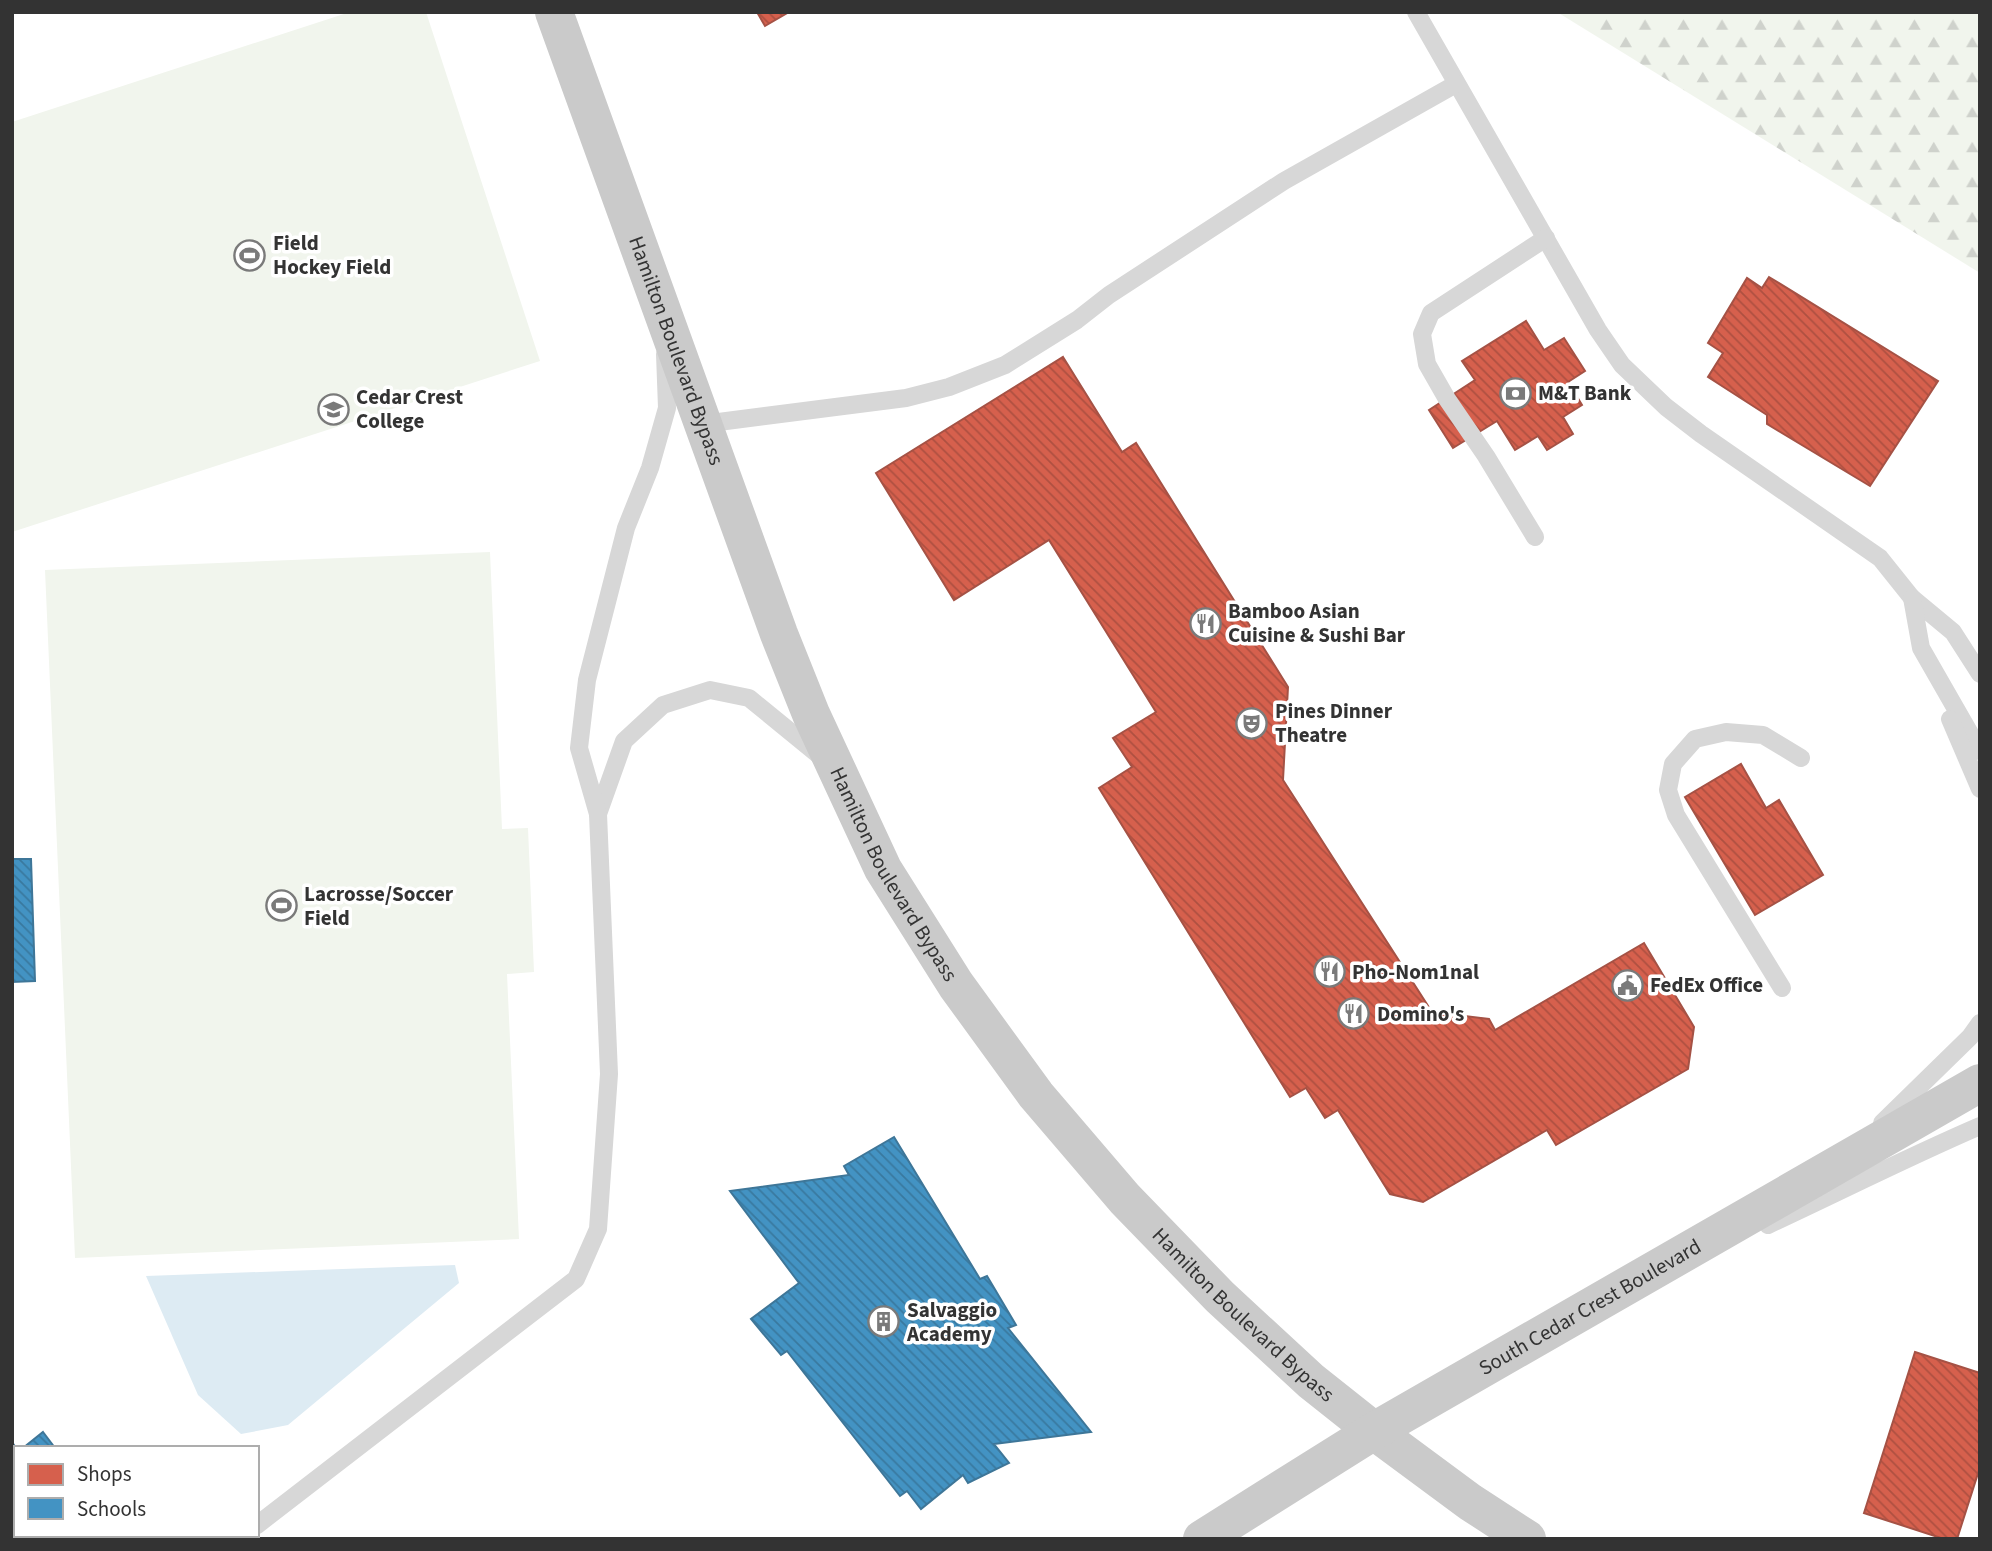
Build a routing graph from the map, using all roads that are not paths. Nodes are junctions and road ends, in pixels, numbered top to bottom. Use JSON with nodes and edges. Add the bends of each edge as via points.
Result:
{"nodes":[{"id":1,"x":554,"y":12,"type":"edge"},
{"id":2,"x":1416,"y":12,"type":"edge"},
{"id":3,"x":1456,"y":84,"type":"junction"},
{"id":4,"x":1546,"y":238,"type":"junction"},
{"id":5,"x":663,"y":313,"type":"junction"},
{"id":6,"x":703,"y":424,"type":"junction"},
{"id":7,"x":1535,"y":537,"type":"dead end"},
{"id":8,"x":1912,"y":598,"type":"junction"},
{"id":9,"x":1953,"y":632,"type":"junction"},
{"id":10,"x":1921,"y":648,"type":"junction"},
{"id":11,"x":1980,"y":666,"type":"edge"},
{"id":12,"x":1980,"y":674,"type":"edge"},
{"id":13,"x":1980,"y":751,"type":"edge"},
{"id":14,"x":1801,"y":758,"type":"dead end"},
{"id":15,"x":837,"y":770,"type":"junction"},
{"id":16,"x":1980,"y":789,"type":"edge"},
{"id":17,"x":598,"y":814,"type":"junction"},
{"id":18,"x":1782,"y":988,"type":"dead end"},
{"id":19,"x":1980,"y":1023,"type":"edge"},
{"id":20,"x":1980,"y":1083,"type":"edge"},
{"id":21,"x":1980,"y":1126,"type":"edge"},
{"id":22,"x":1844,"y":1161,"type":"junction"},
{"id":23,"x":1593,"y":1305,"type":"junction"},
{"id":24,"x":1374,"y":1431,"type":"junction"},
{"id":25,"x":259,"y":1523,"type":"edge"},
{"id":26,"x":1202,"y":1539,"type":"edge"},
{"id":27,"x":1527,"y":1539,"type":"edge"}],
"edges":[{"from":1,"to":5,"type":"main road","name":"Hamilton Boulevard Bypass"},
{"from":2,"to":3,"type":"lane"},
{"from":3,"to":4,"type":"lane"},
{"from":3,"to":6,"type":"lane","via":[[1284,181],[1005,365],[906,398]]},
{"from":4,"to":7,"type":"lane","via":[[1430,313],[1422,334],[1427,364]]},
{"from":4,"to":8,"type":"lane","via":[[1622,365],[1701,434],[1880,558]]},
{"from":5,"to":6,"type":"main road","name":"Hamilton Boulevard Bypass"},
{"from":5,"to":17,"type":"lane","via":[[667,408],[626,528],[587,680],[579,748]]},
{"from":6,"to":15,"type":"main road","name":"Hamilton Boulevard Bypass","via":[[779,634]]},
{"from":8,"to":9,"type":"lane"},
{"from":8,"to":10,"type":"lane"},
{"from":9,"to":11,"type":"lane"},
{"from":9,"to":12,"type":"lane"},
{"from":10,"to":13,"type":"lane"},
{"from":10,"to":16,"type":"lane"},
{"from":14,"to":18,"type":"lane","via":[[1763,735],[1726,732],[1695,739],[1673,764],[1668,790],[1676,815]]},
{"from":15,"to":17,"type":"lane","via":[[749,698],[710,690],[663,705],[624,741]]},
{"from":15,"to":24,"type":"main road","name":"Hamilton Boulevard Bypass","via":[[883,869],[956,985],[1036,1094],[1125,1199],[1220,1297],[1311,1381]]},
{"from":17,"to":25,"type":"lane","via":[[609,1074],[598,1229],[576,1279]]},
{"from":19,"to":22,"type":"lane"},
{"from":20,"to":22,"type":"main road","name":"South Cedar Crest Boulevard"},
{"from":21,"to":23,"type":"lane"},
{"from":22,"to":23,"type":"main road","name":"South Cedar Crest Boulevard"},
{"from":23,"to":24,"type":"main road","name":"South Cedar Crest Boulevard"},
{"from":24,"to":26,"type":"main road","name":"South Cedar Crest Boulevard"},
{"from":24,"to":27,"type":"main road","name":"Hamilton Boulevard Bypass"}]}
